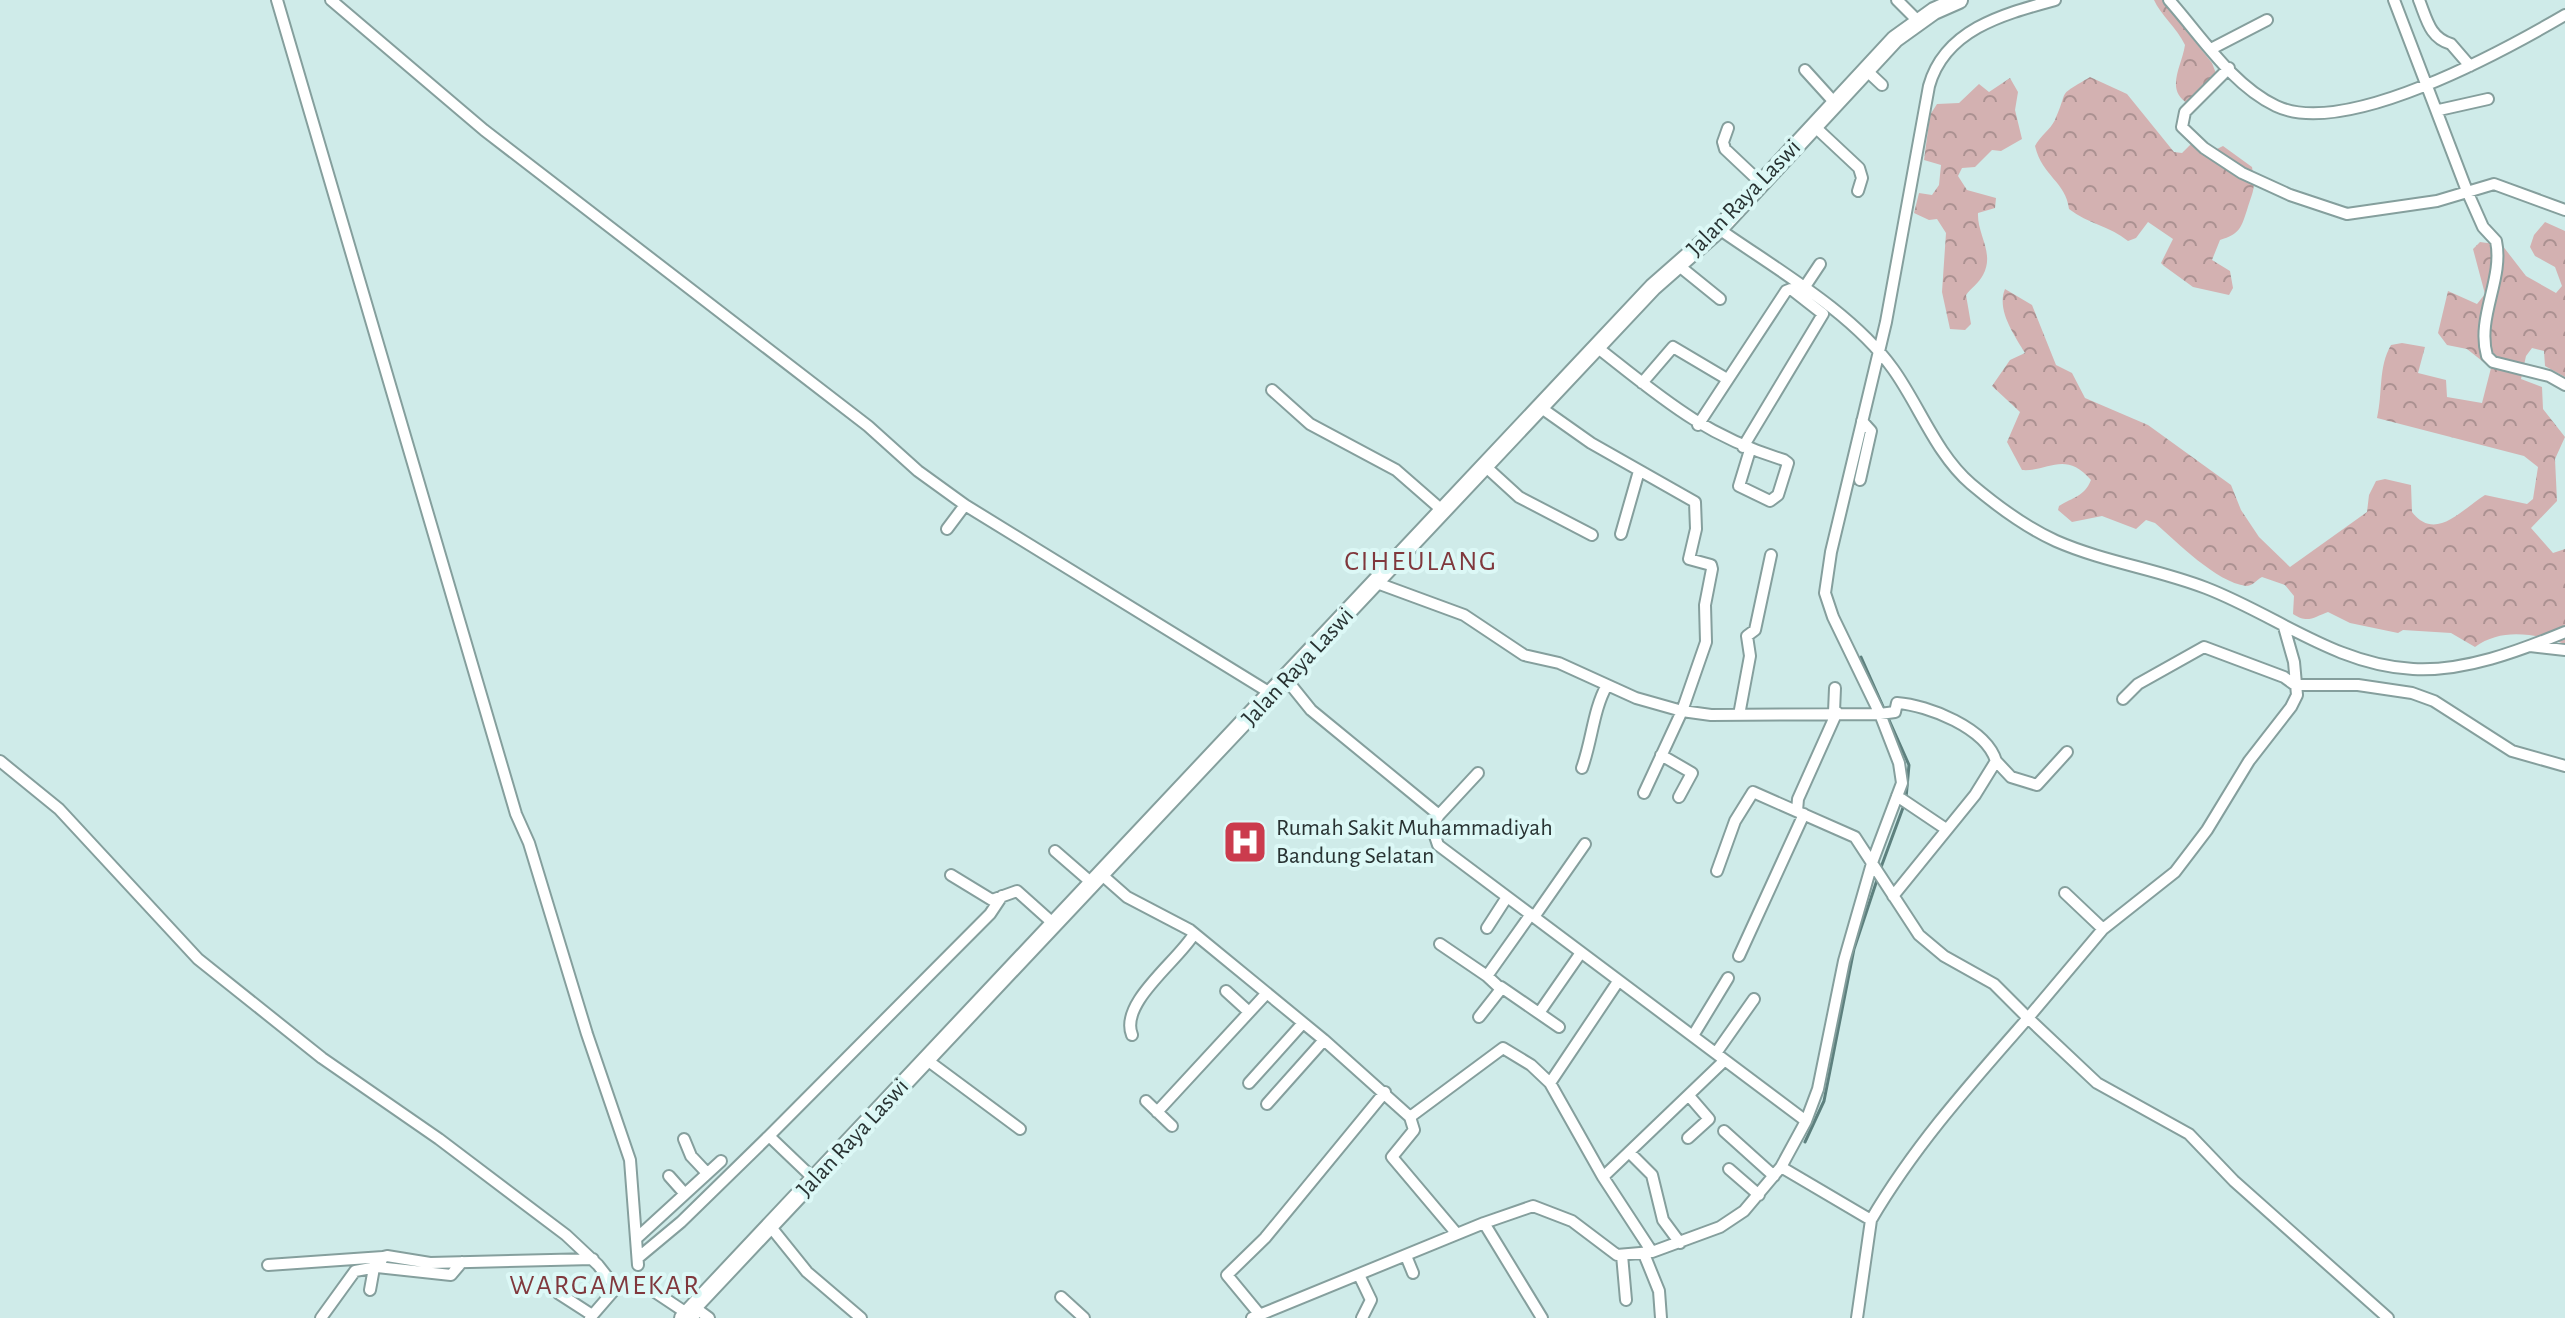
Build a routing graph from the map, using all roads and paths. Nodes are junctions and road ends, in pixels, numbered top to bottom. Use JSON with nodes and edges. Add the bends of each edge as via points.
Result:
{"nodes":[{"id":1,"x":277,"y":0,"type":"edge"},
{"id":2,"x":331,"y":0,"type":"edge"},
{"id":3,"x":1897,"y":0,"type":"edge"},
{"id":4,"x":1959,"y":0,"type":"edge"},
{"id":5,"x":2055,"y":0,"type":"edge"},
{"id":6,"x":2169,"y":0,"type":"edge"},
{"id":7,"x":2394,"y":0,"type":"edge"},
{"id":8,"x":2419,"y":0,"type":"edge"},
{"id":9,"x":2565,"y":15,"type":"edge"},
{"id":10,"x":2267,"y":20,"type":"dead end"},
{"id":11,"x":1918,"y":21,"type":"junction"},
{"id":12,"x":2211,"y":49,"type":"junction"},
{"id":13,"x":2470,"y":66,"type":"junction"},
{"id":14,"x":2229,"y":68,"type":"junction"},
{"id":15,"x":1865,"y":69,"type":"junction"},
{"id":16,"x":1805,"y":70,"type":"dead end"},
{"id":17,"x":1882,"y":85,"type":"dead end"},
{"id":18,"x":2429,"y":85,"type":"junction"},
{"id":19,"x":2488,"y":99,"type":"dead end"},
{"id":20,"x":1834,"y":102,"type":"junction"},
{"id":21,"x":2439,"y":110,"type":"junction"},
{"id":22,"x":1813,"y":125,"type":"junction"},
{"id":23,"x":1728,"y":128,"type":"dead end"},
{"id":24,"x":1760,"y":182,"type":"junction"},
{"id":25,"x":1858,"y":191,"type":"dead end"},
{"id":26,"x":2467,"y":191,"type":"junction"},
{"id":27,"x":2565,"y":210,"type":"edge"},
{"id":28,"x":1719,"y":229,"type":"junction"},
{"id":29,"x":1820,"y":264,"type":"dead end"},
{"id":30,"x":1678,"y":265,"type":"junction"},
{"id":31,"x":1804,"y":288,"type":"junction"},
{"id":32,"x":1720,"y":299,"type":"dead end"},
{"id":33,"x":1598,"y":348,"type":"junction"},
{"id":34,"x":1877,"y":351,"type":"junction"},
{"id":35,"x":1727,"y":379,"type":"junction"},
{"id":36,"x":1642,"y":383,"type":"junction"},
{"id":37,"x":2565,"y":385,"type":"edge"},
{"id":38,"x":1272,"y":390,"type":"dead end"},
{"id":39,"x":1540,"y":407,"type":"junction"},
{"id":40,"x":1862,"y":421,"type":"junction"},
{"id":41,"x":1698,"y":425,"type":"junction"},
{"id":42,"x":1858,"y":437,"type":"junction"},
{"id":43,"x":1746,"y":448,"type":"junction"},
{"id":44,"x":1867,"y":448,"type":"junction"},
{"id":45,"x":1485,"y":466,"type":"junction"},
{"id":46,"x":1639,"y":471,"type":"junction"},
{"id":47,"x":1860,"y":480,"type":"dead end"},
{"id":48,"x":965,"y":505,"type":"junction"},
{"id":49,"x":1443,"y":511,"type":"junction"},
{"id":50,"x":947,"y":529,"type":"dead end"},
{"id":51,"x":1621,"y":534,"type":"dead end"},
{"id":52,"x":1592,"y":535,"type":"dead end"},
{"id":53,"x":1771,"y":555,"type":"dead end"},
{"id":54,"x":1377,"y":583,"type":"junction"},
{"id":55,"x":2284,"y":627,"type":"junction"},
{"id":56,"x":2565,"y":632,"type":"edge"},
{"id":57,"x":2528,"y":646,"type":"junction"},
{"id":58,"x":2565,"y":650,"type":"edge"},
{"id":59,"x":1607,"y":685,"type":"junction"},
{"id":60,"x":2295,"y":685,"type":"junction"},
{"id":61,"x":1278,"y":687,"type":"junction"},
{"id":62,"x":1835,"y":688,"type":"dead end"},
{"id":63,"x":2123,"y":699,"type":"dead end"},
{"id":64,"x":1682,"y":711,"type":"junction"},
{"id":65,"x":1836,"y":712,"type":"junction"},
{"id":66,"x":1880,"y":714,"type":"junction"},
{"id":67,"x":1739,"y":715,"type":"junction"},
{"id":68,"x":2067,"y":752,"type":"dead end"},
{"id":69,"x":1661,"y":755,"type":"junction"},
{"id":70,"x":0,"y":761,"type":"edge"},
{"id":71,"x":1996,"y":761,"type":"junction"},
{"id":72,"x":2565,"y":766,"type":"edge"},
{"id":73,"x":1582,"y":768,"type":"dead end"},
{"id":74,"x":1478,"y":773,"type":"dead end"},
{"id":75,"x":1644,"y":793,"type":"dead end"},
{"id":76,"x":1679,"y":797,"type":"dead end"},
{"id":77,"x":1903,"y":799,"type":"junction"},
{"id":78,"x":1800,"y":812,"type":"junction"},
{"id":79,"x":1439,"y":815,"type":"junction"},
{"id":80,"x":1946,"y":829,"type":"junction"},
{"id":81,"x":1585,"y":844,"type":"dead end"},
{"id":82,"x":1055,"y":851,"type":"dead end"},
{"id":83,"x":1873,"y":860,"type":"junction"},
{"id":84,"x":1717,"y":871,"type":"dead end"},
{"id":85,"x":951,"y":875,"type":"dead end"},
{"id":86,"x":1098,"y":880,"type":"junction"},
{"id":87,"x":2065,"y":893,"type":"dead end"},
{"id":88,"x":1002,"y":896,"type":"junction"},
{"id":89,"x":1893,"y":896,"type":"junction"},
{"id":90,"x":1507,"y":897,"type":"junction"},
{"id":91,"x":1533,"y":916,"type":"junction"},
{"id":92,"x":1055,"y":925,"type":"junction"},
{"id":93,"x":1487,"y":928,"type":"dead end"},
{"id":94,"x":2103,"y":929,"type":"junction"},
{"id":95,"x":1194,"y":934,"type":"junction"},
{"id":96,"x":1440,"y":944,"type":"dead end"},
{"id":97,"x":1580,"y":954,"type":"junction"},
{"id":98,"x":1739,"y":956,"type":"dead end"},
{"id":99,"x":1487,"y":976,"type":"junction"},
{"id":100,"x":1728,"y":978,"type":"dead end"},
{"id":101,"x":1617,"y":983,"type":"junction"},
{"id":102,"x":1501,"y":987,"type":"junction"},
{"id":103,"x":1226,"y":991,"type":"dead end"},
{"id":104,"x":1266,"y":994,"type":"junction"},
{"id":105,"x":1754,"y":999,"type":"dead end"},
{"id":106,"x":1249,"y":1012,"type":"junction"},
{"id":107,"x":1539,"y":1013,"type":"junction"},
{"id":108,"x":1479,"y":1017,"type":"dead end"},
{"id":109,"x":2028,"y":1018,"type":"junction"},
{"id":110,"x":1303,"y":1023,"type":"junction"},
{"id":111,"x":1559,"y":1027,"type":"dead end"},
{"id":112,"x":1694,"y":1034,"type":"junction"},
{"id":113,"x":1132,"y":1035,"type":"dead end"},
{"id":114,"x":1324,"y":1040,"type":"junction"},
{"id":115,"x":1720,"y":1057,"type":"junction"},
{"id":116,"x":927,"y":1060,"type":"junction"},
{"id":117,"x":1249,"y":1083,"type":"dead end"},
{"id":118,"x":1550,"y":1083,"type":"junction"},
{"id":119,"x":1385,"y":1092,"type":"junction"},
{"id":120,"x":1690,"y":1097,"type":"junction"},
{"id":121,"x":1146,"y":1101,"type":"dead end"},
{"id":122,"x":1267,"y":1104,"type":"dead end"},
{"id":123,"x":1157,"y":1112,"type":"junction"},
{"id":124,"x":1410,"y":1117,"type":"junction"},
{"id":125,"x":1806,"y":1121,"type":"junction"},
{"id":126,"x":1172,"y":1126,"type":"dead end"},
{"id":127,"x":1020,"y":1129,"type":"dead end"},
{"id":128,"x":1724,"y":1131,"type":"dead end"},
{"id":129,"x":769,"y":1136,"type":"junction"},
{"id":130,"x":1688,"y":1138,"type":"dead end"},
{"id":131,"x":684,"y":1139,"type":"dead end"},
{"id":132,"x":1630,"y":1153,"type":"junction"},
{"id":133,"x":721,"y":1161,"type":"dead end"},
{"id":134,"x":1729,"y":1169,"type":"dead end"},
{"id":135,"x":1783,"y":1171,"type":"junction"},
{"id":136,"x":707,"y":1173,"type":"junction"},
{"id":137,"x":669,"y":1176,"type":"dead end"},
{"id":138,"x":1603,"y":1177,"type":"junction"},
{"id":139,"x":814,"y":1179,"type":"junction"},
{"id":140,"x":685,"y":1194,"type":"junction"},
{"id":141,"x":1759,"y":1195,"type":"junction"},
{"id":142,"x":1871,"y":1220,"type":"junction"},
{"id":143,"x":770,"y":1226,"type":"junction"},
{"id":144,"x":1487,"y":1228,"type":"junction"},
{"id":145,"x":1457,"y":1234,"type":"junction"},
{"id":146,"x":638,"y":1237,"type":"junction"},
{"id":147,"x":1680,"y":1243,"type":"junction"},
{"id":148,"x":1622,"y":1255,"type":"junction"},
{"id":149,"x":1647,"y":1257,"type":"junction"},
{"id":150,"x":593,"y":1259,"type":"junction"},
{"id":151,"x":380,"y":1263,"type":"junction"},
{"id":152,"x":268,"y":1265,"type":"dead end"},
{"id":153,"x":1359,"y":1275,"type":"junction"},
{"id":154,"x":616,"y":1288,"type":"junction"},
{"id":155,"x":370,"y":1290,"type":"dead end"},
{"id":156,"x":558,"y":1293,"type":"dead end"},
{"id":157,"x":1061,"y":1297,"type":"dead end"},
{"id":158,"x":1626,"y":1300,"type":"dead end"},
{"id":159,"x":690,"y":1314,"type":"edge"},
{"id":160,"x":1256,"y":1316,"type":"edge"},
{"id":161,"x":591,"y":1317,"type":"edge"},
{"id":162,"x":321,"y":1318,"type":"edge"},
{"id":163,"x":709,"y":1318,"type":"edge"},
{"id":164,"x":861,"y":1318,"type":"edge"},
{"id":165,"x":1084,"y":1318,"type":"edge"},
{"id":166,"x":1362,"y":1318,"type":"edge"},
{"id":167,"x":1542,"y":1318,"type":"edge"},
{"id":168,"x":1661,"y":1318,"type":"edge"},
{"id":169,"x":1857,"y":1318,"type":"edge"},
{"id":170,"x":2388,"y":1318,"type":"edge"}],
"edges":[{"from":1,"to":146,"type":"street","via":[[516,814],[523,822],[630,1160]]},
{"from":2,"to":48,"type":"street","via":[[484,130]]},
{"from":3,"to":11,"type":"street"},
{"from":4,"to":11,"type":"main road","name":"Jalan Raya Laswi"},
{"from":5,"to":34,"type":"street","via":[[1979,26],[1950,46],[1937,64]]},
{"from":6,"to":12,"type":"street"},
{"from":7,"to":18,"type":"street"},
{"from":8,"to":13,"type":"street","via":[[2437,39],[2451,44]]},
{"from":9,"to":13,"type":"street"},
{"from":10,"to":12,"type":"street"},
{"from":11,"to":15,"type":"main road","name":"Jalan Raya Laswi"},
{"from":12,"to":14,"type":"street"},
{"from":13,"to":18,"type":"street"},
{"from":14,"to":18,"type":"street","via":[[2266,101],[2296,112],[2374,103]]},
{"from":14,"to":26,"type":"street","via":[[2185,112],[2182,127],[2242,173],[2347,214],[2437,201]]},
{"from":15,"to":17,"type":"street"},
{"from":15,"to":20,"type":"main road","name":"Jalan Raya Laswi"},
{"from":16,"to":20,"type":"street"},
{"from":18,"to":21,"type":"street"},
{"from":19,"to":21,"type":"street"},
{"from":20,"to":22,"type":"main road","name":"Jalan Raya Laswi"},
{"from":21,"to":26,"type":"street"},
{"from":22,"to":24,"type":"main road","name":"Jalan Raya Laswi"},
{"from":22,"to":25,"type":"street","via":[[1859,168]]},
{"from":23,"to":24,"type":"street","via":[[1725,149]]},
{"from":24,"to":28,"type":"main road","name":"Jalan Raya Laswi"},
{"from":26,"to":27,"type":"street","via":[[2504,186]]},
{"from":26,"to":37,"type":"street","via":[[2498,248],[2484,321],[2487,356]]},
{"from":28,"to":30,"type":"main road","name":"Jalan Raya Laswi"},
{"from":28,"to":31,"type":"street"},
{"from":29,"to":31,"type":"street"},
{"from":30,"to":32,"type":"street"},
{"from":30,"to":33,"type":"main road","name":"Jalan Raya Laswi"},
{"from":31,"to":34,"type":"street"},
{"from":33,"to":36,"type":"street"},
{"from":33,"to":39,"type":"main road","name":"Jalan Raya Laswi"},
{"from":34,"to":40,"type":"street"},
{"from":34,"to":55,"type":"street","via":[[1960,474],[2024,524],[2057,542],[2203,587]]},
{"from":35,"to":36,"type":"street","via":[[1673,347]]},
{"from":35,"to":41,"type":"street"},
{"from":35,"to":43,"type":"street","via":[[1786,291],[1791,289],[1821,310]]},
{"from":36,"to":41,"type":"street"},
{"from":38,"to":49,"type":"street","via":[[1319,430],[1396,470]]},
{"from":39,"to":45,"type":"main road","name":"Jalan Raya Laswi"},
{"from":39,"to":46,"type":"street"},
{"from":40,"to":42,"type":"street"},
{"from":40,"to":44,"type":"street","via":[[1871,431]]},
{"from":41,"to":43,"type":"street"},
{"from":42,"to":44,"type":"street"},
{"from":42,"to":66,"type":"street","via":[[1825,593]]},
{"from":43,"to":43,"type":"street","via":[[1788,463],[1778,495],[1770,501],[1739,486]]},
{"from":44,"to":47,"type":"street"},
{"from":45,"to":49,"type":"main road","name":"Jalan Raya Laswi"},
{"from":45,"to":52,"type":"street","via":[[1519,497]]},
{"from":46,"to":51,"type":"street"},
{"from":46,"to":64,"type":"street","via":[[1695,502],[1689,559],[1712,569],[1705,605],[1706,642]]},
{"from":48,"to":50,"type":"street"},
{"from":48,"to":61,"type":"street"},
{"from":49,"to":54,"type":"main road","name":"Jalan Raya Laswi"},
{"from":53,"to":67,"type":"street","via":[[1755,630],[1747,636],[1750,656]]},
{"from":54,"to":59,"type":"street","via":[[1464,615],[1524,655],[1559,663]]},
{"from":54,"to":61,"type":"main road","name":"Jalan Raya Laswi"},
{"from":55,"to":57,"type":"street","via":[[2354,657],[2406,669],[2461,666]]},
{"from":55,"to":60,"type":"street"},
{"from":56,"to":57,"type":"street"},
{"from":57,"to":58,"type":"street"},
{"from":59,"to":64,"type":"street"},
{"from":59,"to":73,"type":"street"},
{"from":60,"to":63,"type":"street","via":[[2204,647],[2138,684]]},
{"from":60,"to":72,"type":"street","via":[[2358,685],[2412,693],[2434,701],[2500,745]]},
{"from":60,"to":94,"type":"street","via":[[2291,707],[2236,780],[2192,852]]},
{"from":61,"to":79,"type":"street"},
{"from":61,"to":86,"type":"main road","name":"Jalan Raya Laswi"},
{"from":62,"to":65,"type":"street"},
{"from":64,"to":67,"type":"street"},
{"from":64,"to":69,"type":"street"},
{"from":65,"to":66,"type":"street"},
{"from":65,"to":67,"type":"street"},
{"from":65,"to":78,"type":"street","via":[[1798,799]]},
{"from":66,"to":71,"type":"street","via":[[1895,712],[1897,703],[1933,708],[1983,740]]},
{"from":66,"to":77,"type":"street","via":[[1902,774]]},
{"from":68,"to":71,"type":"street","via":[[2037,785],[2011,777]]},
{"from":69,"to":75,"type":"street"},
{"from":69,"to":76,"type":"street","via":[[1692,773]]},
{"from":70,"to":150,"type":"street","via":[[59,809],[198,959]]},
{"from":71,"to":80,"type":"street"},
{"from":74,"to":79,"type":"street"},
{"from":77,"to":80,"type":"street"},
{"from":77,"to":83,"type":"street"},
{"from":78,"to":83,"type":"street","via":[[1855,837]]},
{"from":78,"to":84,"type":"street","via":[[1751,793]]},
{"from":78,"to":98,"type":"street"},
{"from":79,"to":90,"type":"street","via":[[1432,827],[1438,845]]},
{"from":80,"to":89,"type":"street"},
{"from":81,"to":91,"type":"street"},
{"from":82,"to":86,"type":"street"},
{"from":83,"to":89,"type":"street"},
{"from":83,"to":125,"type":"street"},
{"from":85,"to":88,"type":"street","via":[[988,898]]},
{"from":86,"to":92,"type":"main road","name":"Jalan Raya Laswi"},
{"from":86,"to":95,"type":"street"},
{"from":87,"to":94,"type":"street"},
{"from":88,"to":92,"type":"street","via":[[1017,891]]},
{"from":88,"to":129,"type":"street"},
{"from":89,"to":109,"type":"street","via":[[1930,947],[1994,984]]},
{"from":90,"to":91,"type":"street"},
{"from":90,"to":93,"type":"street"},
{"from":91,"to":97,"type":"street"},
{"from":91,"to":99,"type":"street"},
{"from":92,"to":116,"type":"main road","name":"Jalan Raya Laswi"},
{"from":94,"to":109,"type":"street"},
{"from":95,"to":104,"type":"street"},
{"from":95,"to":113,"type":"street","via":[[1132,1008]]},
{"from":96,"to":99,"type":"street"},
{"from":97,"to":101,"type":"street"},
{"from":97,"to":107,"type":"street"},
{"from":99,"to":102,"type":"street"},
{"from":100,"to":112,"type":"street"},
{"from":101,"to":112,"type":"street"},
{"from":101,"to":118,"type":"street"},
{"from":102,"to":107,"type":"street"},
{"from":102,"to":108,"type":"street"},
{"from":103,"to":106,"type":"street"},
{"from":104,"to":106,"type":"street"},
{"from":104,"to":110,"type":"street"},
{"from":105,"to":115,"type":"street"},
{"from":106,"to":123,"type":"street"},
{"from":107,"to":111,"type":"street"},
{"from":109,"to":142,"type":"street","via":[[1946,1111]]},
{"from":109,"to":170,"type":"street","via":[[2106,1089],[2189,1134]]},
{"from":110,"to":114,"type":"street"},
{"from":110,"to":117,"type":"street"},
{"from":112,"to":115,"type":"street"},
{"from":114,"to":119,"type":"street"},
{"from":114,"to":122,"type":"street"},
{"from":115,"to":120,"type":"street"},
{"from":115,"to":125,"type":"street"},
{"from":116,"to":127,"type":"street"},
{"from":116,"to":139,"type":"main road","name":"Jalan Raya Laswi"},
{"from":118,"to":124,"type":"street","via":[[1503,1048]]},
{"from":118,"to":138,"type":"street"},
{"from":119,"to":124,"type":"street"},
{"from":119,"to":160,"type":"street","via":[[1265,1238],[1227,1275]]},
{"from":120,"to":130,"type":"street","via":[[1709,1119]]},
{"from":120,"to":132,"type":"street"},
{"from":121,"to":123,"type":"street"},
{"from":123,"to":126,"type":"street"},
{"from":124,"to":145,"type":"street","via":[[1414,1130],[1392,1157]]},
{"from":125,"to":135,"type":"street"},
{"from":128,"to":135,"type":"street"},
{"from":129,"to":139,"type":"street"},
{"from":129,"to":146,"type":"street","via":[[638,1261]]},
{"from":131,"to":136,"type":"street"},
{"from":132,"to":138,"type":"street"},
{"from":132,"to":147,"type":"street","via":[[1657,1172],[1663,1220]]},
{"from":133,"to":136,"type":"street"},
{"from":134,"to":141,"type":"street"},
{"from":135,"to":141,"type":"street"},
{"from":135,"to":142,"type":"street"},
{"from":136,"to":140,"type":"street"},
{"from":137,"to":140,"type":"street"},
{"from":138,"to":149,"type":"street"},
{"from":139,"to":143,"type":"main road","name":"Jalan Raya Laswi"},
{"from":140,"to":146,"type":"street"},
{"from":141,"to":147,"type":"street","via":[[1720,1227]]},
{"from":142,"to":169,"type":"street"},
{"from":143,"to":159,"type":"main road","name":"Jalan Raya Laswi"},
{"from":143,"to":164,"type":"street","via":[[807,1272]]},
{"from":144,"to":145,"type":"street"},
{"from":144,"to":148,"type":"street","via":[[1533,1206],[1542,1207]]},
{"from":144,"to":167,"type":"street"},
{"from":145,"to":153,"type":"street","via":[[1408,1262]]},
{"from":147,"to":149,"type":"street"},
{"from":148,"to":149,"type":"street"},
{"from":148,"to":158,"type":"street"},
{"from":149,"to":168,"type":"street","via":[[1659,1291]]},
{"from":150,"to":151,"type":"street","via":[[462,1262],[433,1268]]},
{"from":150,"to":154,"type":"street"},
{"from":151,"to":152,"type":"street"},
{"from":151,"to":155,"type":"street"},
{"from":151,"to":162,"type":"street","via":[[352,1273]]},
{"from":153,"to":160,"type":"street"},
{"from":153,"to":166,"type":"street","via":[[1371,1300]]},
{"from":154,"to":159,"type":"street","via":[[649,1288]]},
{"from":154,"to":161,"type":"street"},
{"from":156,"to":161,"type":"street"},
{"from":157,"to":165,"type":"street"},
{"from":159,"to":163,"type":"street"}]}
